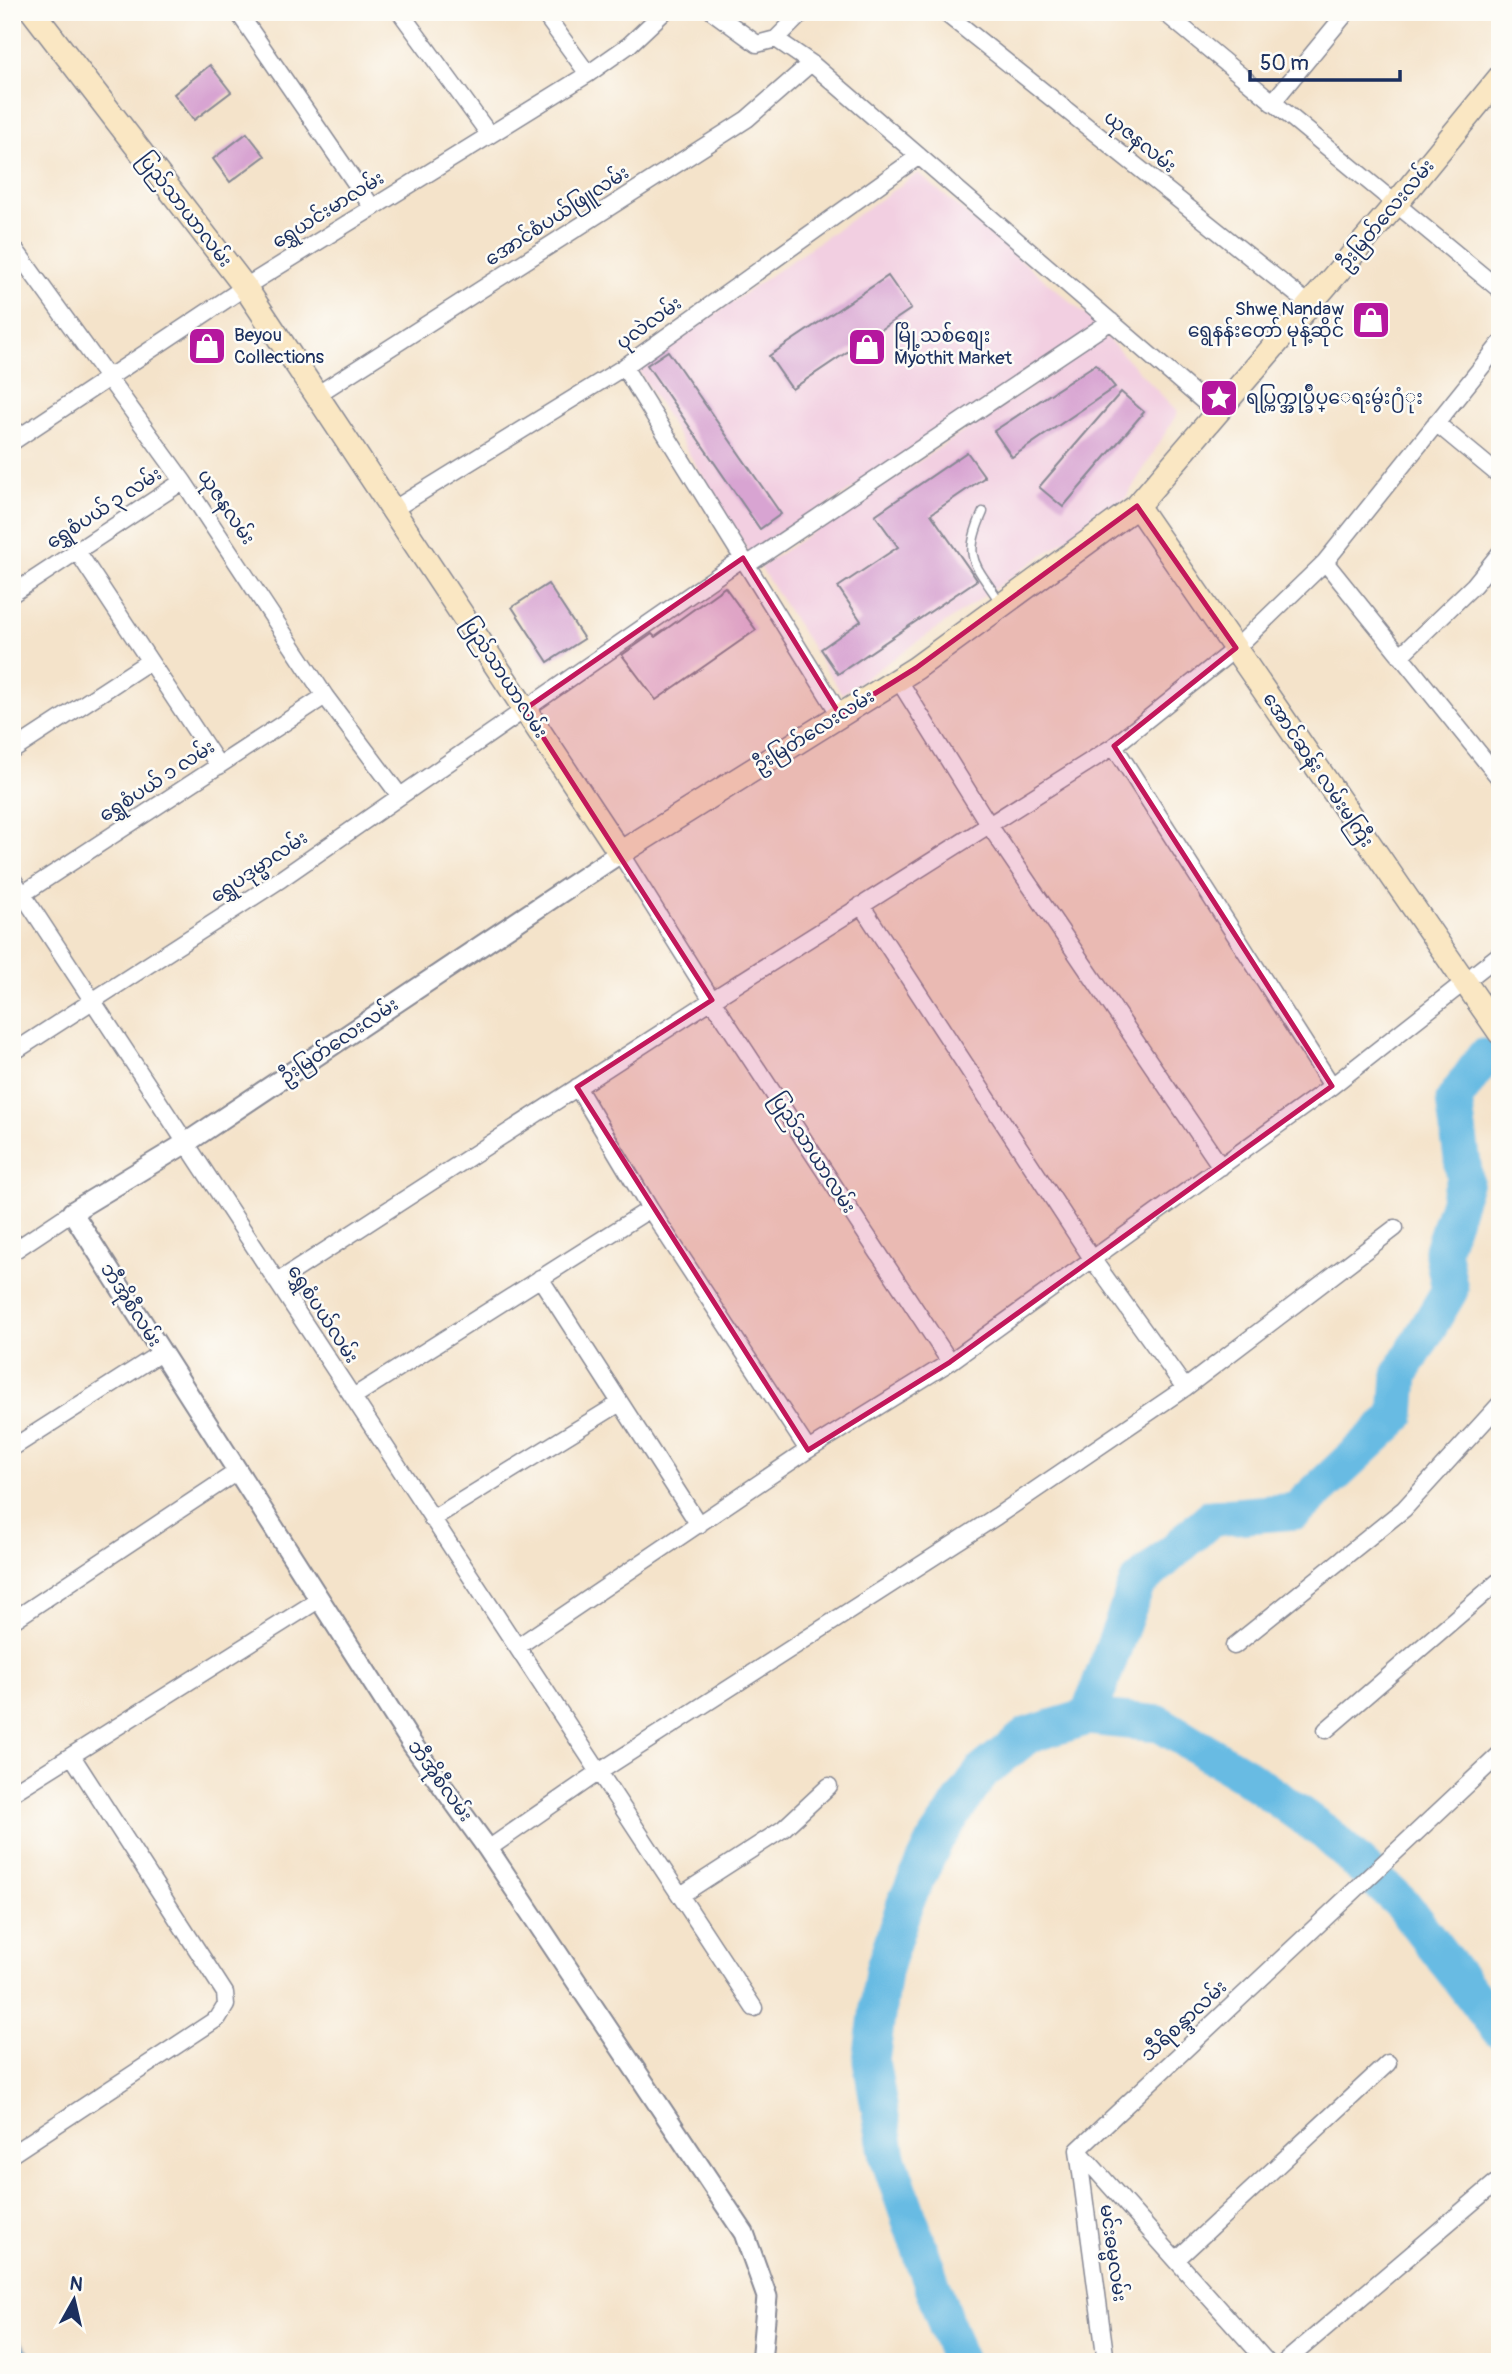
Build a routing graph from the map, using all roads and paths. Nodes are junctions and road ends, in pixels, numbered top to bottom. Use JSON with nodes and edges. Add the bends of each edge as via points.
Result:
{"nodes":[{"id":1,"x":33,"y":12,"type":"edge"},
{"id":2,"x":238,"y":12,"type":"edge"},
{"id":3,"x":400,"y":12,"type":"edge"},
{"id":4,"x":543,"y":12,"type":"edge"},
{"id":5,"x":664,"y":12,"type":"edge"},
{"id":6,"x":713,"y":12,"type":"edge"},
{"id":7,"x":803,"y":12,"type":"edge"},
{"id":8,"x":944,"y":12,"type":"edge"},
{"id":9,"x":1164,"y":12,"type":"edge"},
{"id":10,"x":1346,"y":12,"type":"edge"},
{"id":11,"x":776,"y":39,"type":"junction"},
{"id":12,"x":811,"y":63,"type":"junction"},
{"id":13,"x":588,"y":74,"type":"junction"},
{"id":14,"x":1500,"y":76,"type":"edge"},
{"id":15,"x":1272,"y":103,"type":"junction"},
{"id":16,"x":489,"y":134,"type":"junction"},
{"id":17,"x":919,"y":156,"type":"junction"},
{"id":18,"x":1395,"y":205,"type":"junction"},
{"id":19,"x":372,"y":207,"type":"junction"},
{"id":20,"x":12,"y":245,"type":"edge"},
{"id":21,"x":245,"y":287,"type":"junction"},
{"id":22,"x":1500,"y":290,"type":"edge"},
{"id":23,"x":1310,"y":305,"type":"junction"},
{"id":24,"x":1111,"y":321,"type":"junction"},
{"id":25,"x":1500,"y":344,"type":"edge"},
{"id":26,"x":624,"y":367,"type":"junction"},
{"id":27,"x":106,"y":378,"type":"junction"},
{"id":28,"x":318,"y":394,"type":"junction"},
{"id":29,"x":1217,"y":412,"type":"junction"},
{"id":30,"x":1436,"y":423,"type":"junction"},
{"id":31,"x":12,"y":442,"type":"edge"},
{"id":32,"x":1500,"y":477,"type":"edge"},
{"id":33,"x":183,"y":481,"type":"junction"},
{"id":34,"x":1137,"y":506,"type":"junction"},
{"id":35,"x":394,"y":509,"type":"junction"},
{"id":36,"x":983,"y":512,"type":"dead end"},
{"id":37,"x":77,"y":551,"type":"junction"},
{"id":38,"x":1500,"y":553,"type":"edge"},
{"id":39,"x":745,"y":561,"type":"junction"},
{"id":40,"x":1325,"y":562,"type":"junction"},
{"id":41,"x":12,"y":594,"type":"edge"},
{"id":42,"x":1002,"y":605,"type":"junction"},
{"id":43,"x":1236,"y":648,"type":"junction"},
{"id":44,"x":1400,"y":656,"type":"junction"},
{"id":45,"x":148,"y":662,"type":"junction"},
{"id":46,"x":898,"y":679,"type":"junction"},
{"id":47,"x":325,"y":696,"type":"junction"},
{"id":48,"x":526,"y":709,"type":"junction"},
{"id":49,"x":840,"y":715,"type":"junction"},
{"id":50,"x":1114,"y":746,"type":"junction"},
{"id":51,"x":12,"y":751,"type":"edge"},
{"id":52,"x":219,"y":766,"type":"junction"},
{"id":53,"x":1496,"y":768,"type":"edge"},
{"id":54,"x":400,"y":796,"type":"junction"},
{"id":55,"x":989,"y":825,"type":"junction"},
{"id":56,"x":620,"y":853,"type":"junction"},
{"id":57,"x":12,"y":878,"type":"edge"},
{"id":58,"x":17,"y":898,"type":"edge"},
{"id":59,"x":861,"y":905,"type":"junction"},
{"id":60,"x":1500,"y":954,"type":"edge"},
{"id":61,"x":1463,"y":984,"type":"junction"},
{"id":62,"x":712,"y":999,"type":"junction"},
{"id":63,"x":94,"y":1000,"type":"junction"},
{"id":64,"x":1500,"y":1033,"type":"edge"},
{"id":65,"x":12,"y":1053,"type":"edge"},
{"id":66,"x":1332,"y":1086,"type":"junction"},
{"id":67,"x":577,"y":1087,"type":"junction"},
{"id":68,"x":186,"y":1143,"type":"junction"},
{"id":69,"x":1221,"y":1167,"type":"junction"},
{"id":70,"x":650,"y":1209,"type":"junction"},
{"id":71,"x":72,"y":1212,"type":"junction"},
{"id":72,"x":1395,"y":1228,"type":"dead end"},
{"id":73,"x":12,"y":1252,"type":"edge"},
{"id":74,"x":1093,"y":1260,"type":"junction"},
{"id":75,"x":540,"y":1279,"type":"junction"},
{"id":76,"x":277,"y":1282,"type":"junction"},
{"id":77,"x":162,"y":1352,"type":"junction"},
{"id":78,"x":950,"y":1362,"type":"junction"},
{"id":79,"x":1185,"y":1388,"type":"junction"},
{"id":80,"x":352,"y":1397,"type":"junction"},
{"id":81,"x":620,"y":1402,"type":"junction"},
{"id":82,"x":1500,"y":1405,"type":"edge"},
{"id":83,"x":12,"y":1448,"type":"edge"},
{"id":84,"x":808,"y":1450,"type":"junction"},
{"id":85,"x":238,"y":1471,"type":"junction"},
{"id":86,"x":432,"y":1519,"type":"junction"},
{"id":87,"x":699,"y":1525,"type":"junction"},
{"id":88,"x":1500,"y":1580,"type":"edge"},
{"id":89,"x":320,"y":1599,"type":"junction"},
{"id":90,"x":12,"y":1621,"type":"edge"},
{"id":91,"x":1234,"y":1646,"type":"dead end"},
{"id":92,"x":517,"y":1647,"type":"junction"},
{"id":93,"x":1326,"y":1730,"type":"dead end"},
{"id":94,"x":1500,"y":1754,"type":"edge"},
{"id":95,"x":72,"y":1756,"type":"junction"},
{"id":96,"x":599,"y":1773,"type":"junction"},
{"id":97,"x":829,"y":1786,"type":"dead end"},
{"id":98,"x":12,"y":1793,"type":"edge"},
{"id":99,"x":488,"y":1849,"type":"junction"},
{"id":100,"x":681,"y":1895,"type":"junction"},
{"id":101,"x":754,"y":2008,"type":"dead end"},
{"id":102,"x":1388,"y":2063,"type":"dead end"},
{"id":103,"x":1078,"y":2150,"type":"junction"},
{"id":104,"x":12,"y":2154,"type":"edge"},
{"id":105,"x":1494,"y":2184,"type":"dead end"},
{"id":106,"x":1176,"y":2260,"type":"junction"},
{"id":107,"x":761,"y":2362,"type":"edge"},
{"id":108,"x":1107,"y":2362,"type":"edge"},
{"id":109,"x":1267,"y":2362,"type":"edge"},
{"id":110,"x":1285,"y":2362,"type":"edge"}],
"edges":[{"from":1,"to":21,"type":"main road","name":"ပြည်သာယာလမ်း"},
{"from":2,"to":19,"type":"street"},
{"from":3,"to":16,"type":"street"},
{"from":4,"to":13,"type":"street"},
{"from":5,"to":13,"type":"street","name":"ရွှေယင်းမာလမ်း"},
{"from":6,"to":11,"type":"street","via":[[757,44]]},
{"from":7,"to":11,"type":"street"},
{"from":8,"to":23,"type":"street","name":"ယုဇနလမ်း"},
{"from":9,"to":15,"type":"street"},
{"from":10,"to":15,"type":"street"},
{"from":11,"to":12,"type":"street"},
{"from":12,"to":17,"type":"street"},
{"from":12,"to":28,"type":"street","name":"အောင်စံပယ်ဖြူလမ်း","via":[[747,120]]},
{"from":13,"to":16,"type":"street","name":"ရွှေယင်းမာလမ်း"},
{"from":14,"to":18,"type":"main road","name":"ဦးမြတ်လေးလမ်း"},
{"from":15,"to":18,"type":"street"},
{"from":16,"to":19,"type":"street","name":"ရွှေယင်းမာလမ်း"},
{"from":17,"to":24,"type":"street"},
{"from":17,"to":26,"type":"street","name":"ပုလဲလမ်း"},
{"from":18,"to":22,"type":"street"},
{"from":18,"to":23,"type":"main road","name":"ဦးမြတ်လေးလမ်း"},
{"from":19,"to":21,"type":"street","name":"ရွှေယင်းမာလမ်း"},
{"from":20,"to":27,"type":"street","name":"ယုဇနလမ်း"},
{"from":21,"to":27,"type":"street","name":"ရွှေယင်းမာလမ်း"},
{"from":21,"to":28,"type":"main road","name":"ပြည်သာယာလမ်း"},
{"from":23,"to":29,"type":"main road","name":"ဦးမြတ်လေးလမ်း"},
{"from":24,"to":29,"type":"street"},
{"from":24,"to":39,"type":"street","name":"ရွှေပဒုမ္မာလမ်း"},
{"from":25,"to":30,"type":"street"},
{"from":26,"to":35,"type":"street","name":"ပုလဲလမ်း"},
{"from":26,"to":39,"type":"street"},
{"from":27,"to":31,"type":"street","name":"ရွှေယင်းမာလမ်း"},
{"from":27,"to":33,"type":"street","name":"ယုဇနလမ်း"},
{"from":28,"to":35,"type":"main road","name":"ပြည်သာယာလမ်း"},
{"from":29,"to":34,"type":"main road","name":"ဦးမြတ်လေးလမ်း"},
{"from":30,"to":32,"type":"street"},
{"from":30,"to":40,"type":"street"},
{"from":33,"to":37,"type":"street","name":"ရွှေစံပယ် ၃ လမ်း"},
{"from":33,"to":47,"type":"street","name":"ယုဇနလမ်း"},
{"from":34,"to":42,"type":"main road","name":"ဦးမြတ်လေးလမ်း"},
{"from":34,"to":43,"type":"main road","name":"အောင်ဆန်း လမ်းမကြီး"},
{"from":35,"to":48,"type":"main road","name":"ပြည်သာယာလမ်း"},
{"from":36,"to":42,"type":"lane","via":[[970,551]]},
{"from":37,"to":41,"type":"street","name":"ရွှေစံပယ် ၃ လမ်း"},
{"from":37,"to":45,"type":"street"},
{"from":38,"to":44,"type":"street","via":[[1474,585]]},
{"from":39,"to":48,"type":"street","name":"ရွှေပဒုမ္မာလမ်း"},
{"from":39,"to":49,"type":"street"},
{"from":40,"to":43,"type":"street"},
{"from":40,"to":44,"type":"street"},
{"from":42,"to":46,"type":"main road","name":"ဦးမြတ်လေးလမ်း"},
{"from":43,"to":50,"type":"street"},
{"from":43,"to":61,"type":"main road","name":"အောင်ဆန်း လမ်းမကြီး"},
{"from":44,"to":53,"type":"street"},
{"from":45,"to":51,"type":"street"},
{"from":45,"to":52,"type":"street"},
{"from":46,"to":49,"type":"main road","name":"ဦးမြတ်လေးလမ်း"},
{"from":46,"to":55,"type":"street"},
{"from":47,"to":52,"type":"street","name":"ရွှေစံပယ် ၁ လမ်း"},
{"from":47,"to":54,"type":"street","name":"ယုဇနလမ်း"},
{"from":48,"to":54,"type":"street","name":"ရွှေပဒုမ္မာလမ်း"},
{"from":48,"to":56,"type":"main road","name":"ပြည်သာယာလမ်း"},
{"from":49,"to":56,"type":"main road","name":"ဦးမြတ်လေးလမ်း"},
{"from":50,"to":55,"type":"street"},
{"from":50,"to":66,"type":"street"},
{"from":52,"to":58,"type":"street","name":"ရွှေစံပယ် ၁ လမ်း"},
{"from":54,"to":63,"type":"street","name":"ရွှေပဒုမ္မာလမ်း"},
{"from":55,"to":59,"type":"street"},
{"from":55,"to":69,"type":"street"},
{"from":56,"to":62,"type":"street","name":"ပြည်သာယာလမ်း"},
{"from":56,"to":68,"type":"street","name":"ဦးမြတ်လေးလမ်း"},
{"from":57,"to":58,"type":"street","name":"ရွှေစံပယ်လမ်း"},
{"from":58,"to":63,"type":"street","name":"ရွှေစံပယ်လမ်း"},
{"from":59,"to":62,"type":"street"},
{"from":59,"to":74,"type":"street"},
{"from":60,"to":61,"type":"street"},
{"from":61,"to":64,"type":"main road","name":"အောင်ဆန်း လမ်းမကြီး"},
{"from":61,"to":66,"type":"street"},
{"from":62,"to":67,"type":"street"},
{"from":62,"to":78,"type":"street","name":"ပြည်သာယာလမ်း"},
{"from":63,"to":65,"type":"street","name":"ရွှေပဒုမ္မာလမ်း"},
{"from":63,"to":68,"type":"street","name":"ရွှေစံပယ်လမ်း"},
{"from":66,"to":69,"type":"street"},
{"from":67,"to":70,"type":"street"},
{"from":67,"to":76,"type":"street"},
{"from":68,"to":71,"type":"street","name":"ဦးမြတ်လေးလမ်း"},
{"from":68,"to":76,"type":"street","name":"ရွှေစံပယ်လမ်း"},
{"from":69,"to":74,"type":"street"},
{"from":70,"to":75,"type":"street"},
{"from":70,"to":84,"type":"street"},
{"from":71,"to":73,"type":"street","name":"ဦးမြတ်လေးလမ်း"},
{"from":71,"to":77,"type":"street","name":"ဘီအိုစီလမ်း"},
{"from":72,"to":79,"type":"street"},
{"from":74,"to":78,"type":"street"},
{"from":74,"to":79,"type":"street"},
{"from":75,"to":80,"type":"street"},
{"from":75,"to":81,"type":"street"},
{"from":76,"to":80,"type":"street","name":"ရွှေစံပယ်လမ်း"},
{"from":77,"to":83,"type":"street"},
{"from":77,"to":85,"type":"street","name":"ဘီအိုစီလမ်း"},
{"from":78,"to":84,"type":"street"},
{"from":79,"to":96,"type":"street","via":[[997,1516]]},
{"from":80,"to":86,"type":"street","name":"ရွှေစံပယ်လမ်း"},
{"from":81,"to":86,"type":"street"},
{"from":81,"to":87,"type":"street"},
{"from":82,"to":91,"type":"street","via":[[1404,1509]]},
{"from":84,"to":87,"type":"street"},
{"from":85,"to":89,"type":"street","name":"ဘီအိုစီလမ်း"},
{"from":85,"to":90,"type":"street"},
{"from":86,"to":92,"type":"street","name":"ရွှေစံပယ်လမ်း"},
{"from":87,"to":92,"type":"street"},
{"from":88,"to":93,"type":"street"},
{"from":89,"to":95,"type":"street"},
{"from":89,"to":99,"type":"street","name":"ဘီအိုစီလမ်း","via":[[412,1744]]},
{"from":92,"to":96,"type":"street","name":"ရွှေစံပယ်လမ်း"},
{"from":94,"to":103,"type":"street","name":"သီရိစန္ဒာလမ်း"},
{"from":95,"to":98,"type":"street"},
{"from":95,"to":104,"type":"street","via":[[225,1993],[226,2005],[218,2018]]},
{"from":96,"to":99,"type":"street"},
{"from":96,"to":100,"type":"street","name":"ရွှေစံပယ်လမ်း"},
{"from":97,"to":100,"type":"street","via":[[783,1829]]},
{"from":99,"to":107,"type":"street","name":"ဘီအိုစီလမ်း","via":[[744,2233],[766,2297]]},
{"from":100,"to":101,"type":"street","name":"ရွှေစံပယ်လမ်း"},
{"from":102,"to":106,"type":"street"},
{"from":103,"to":106,"type":"street"},
{"from":103,"to":108,"type":"street","name":"မင်းဓမ္မလမ်း"},
{"from":105,"to":110,"type":"street"},
{"from":106,"to":109,"type":"street"}]}
